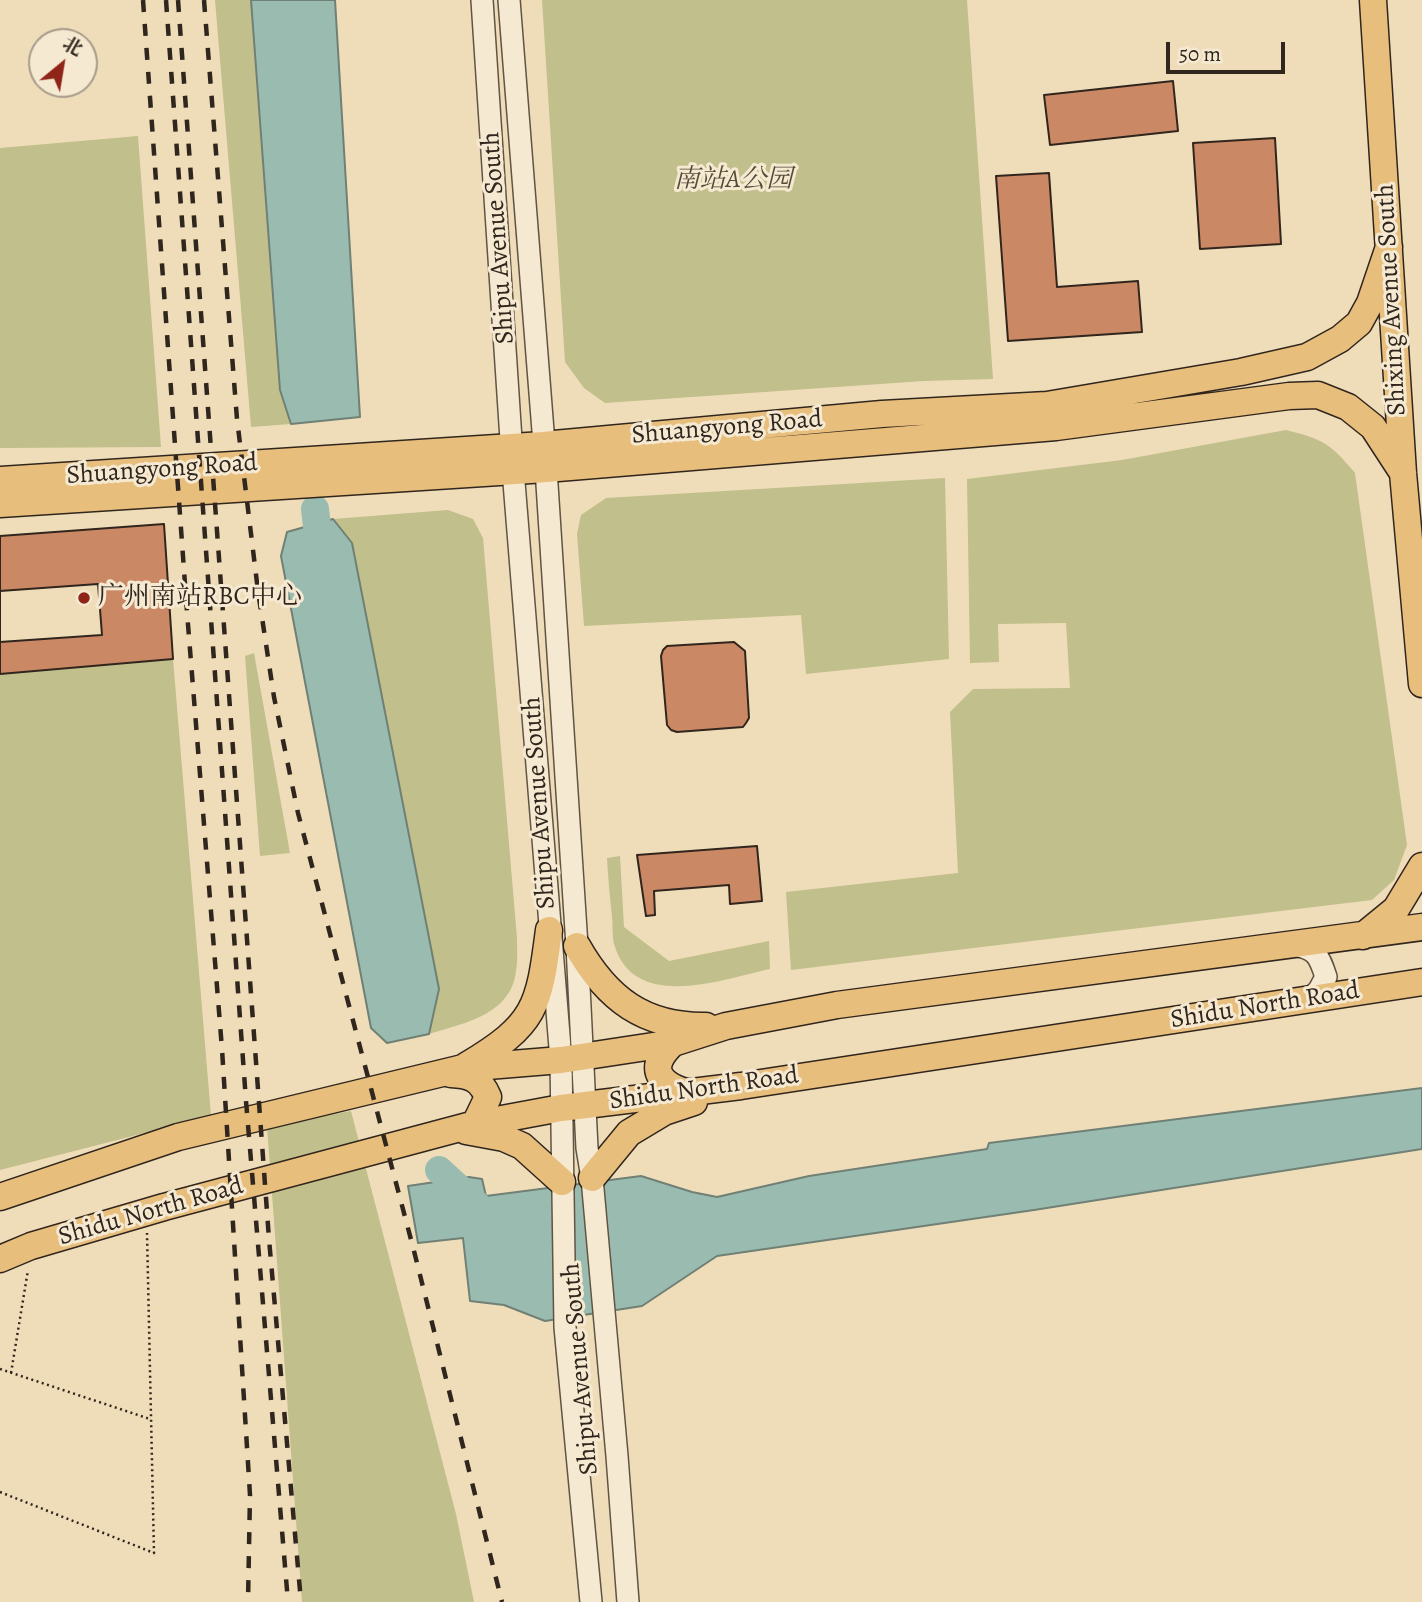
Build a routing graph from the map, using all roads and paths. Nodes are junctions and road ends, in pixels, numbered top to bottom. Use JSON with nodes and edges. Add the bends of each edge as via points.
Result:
{"nodes":[{"id":1,"x":482,"y":0,"type":"edge"},
{"id":2,"x":509,"y":0,"type":"edge"},
{"id":3,"x":1373,"y":0,"type":"edge"},
{"id":4,"x":1389,"y":247,"type":"junction"},
{"id":5,"x":545,"y":457,"type":"junction"},
{"id":6,"x":513,"y":458,"type":"junction"},
{"id":7,"x":1402,"y":473,"type":"junction"},
{"id":8,"x":0,"y":480,"type":"edge"},
{"id":9,"x":0,"y":504,"type":"edge"},
{"id":10,"x":1422,"y":684,"type":"edge"},
{"id":11,"x":1422,"y":866,"type":"edge"},
{"id":12,"x":573,"y":880,"type":"junction"},
{"id":13,"x":545,"y":887,"type":"junction"},
{"id":14,"x":1422,"y":927,"type":"edge"},
{"id":15,"x":550,"y":930,"type":"junction"},
{"id":16,"x":1363,"y":936,"type":"junction"},
{"id":17,"x":1294,"y":945,"type":"junction"},
{"id":18,"x":577,"y":946,"type":"junction"},
{"id":19,"x":1422,"y":982,"type":"edge"},
{"id":20,"x":1375,"y":989,"type":"junction"},
{"id":21,"x":1309,"y":1000,"type":"junction"},
{"id":22,"x":1422,"y":1001,"type":"edge"},
{"id":23,"x":726,"y":1026,"type":"junction"},
{"id":24,"x":673,"y":1043,"type":"junction"},
{"id":25,"x":572,"y":1058,"type":"junction"},
{"id":26,"x":453,"y":1071,"type":"junction"},
{"id":27,"x":741,"y":1086,"type":"junction"},
{"id":28,"x":686,"y":1092,"type":"junction"},
{"id":29,"x":573,"y":1107,"type":"junction"},
{"id":30,"x":464,"y":1126,"type":"junction"},
{"id":31,"x":592,"y":1178,"type":"junction"},
{"id":32,"x":562,"y":1182,"type":"junction"},
{"id":33,"x":0,"y":1197,"type":"edge"},
{"id":34,"x":146,"y":1212,"type":"junction"},
{"id":35,"x":10,"y":1254,"type":"edge"},
{"id":36,"x":0,"y":1369,"type":"edge"},
{"id":37,"x":11,"y":1373,"type":"junction"},
{"id":38,"x":151,"y":1419,"type":"junction"},
{"id":39,"x":0,"y":1492,"type":"edge"},
{"id":40,"x":591,"y":1602,"type":"edge"},
{"id":41,"x":628,"y":1602,"type":"edge"}],
"edges":[{"from":1,"to":6,"type":"street","name":"Shipu Avenue South"},
{"from":2,"to":5,"type":"street","name":"Shipu Avenue South"},
{"from":3,"to":4,"type":"main road","name":"Shixing Avenue South"},
{"from":4,"to":5,"type":"main road","name":"Shuangyong Road","via":[[1359,323],[1307,358],[1047,405],[882,414]]},
{"from":4,"to":7,"type":"main road","name":"Shixing Avenue South"},
{"from":5,"to":6,"type":"main road","name":"Shuangyong Road"},
{"from":5,"to":7,"type":"main road","name":"Shuangyong Road","via":[[1056,427],[1318,395],[1348,407],[1373,427]]},
{"from":5,"to":12,"type":"street","name":"Shipu Avenue South"},
{"from":6,"to":8,"type":"main road","name":"Shuangyong Road"},
{"from":6,"to":9,"type":"main road","name":"Shuangyong Road"},
{"from":6,"to":13,"type":"street","name":"Shipu Avenue South"},
{"from":7,"to":10,"type":"main road","name":"Shixing Avenue South"},
{"from":11,"to":16,"type":"main road","via":[[1396,909]]},
{"from":12,"to":13,"type":"street","via":[[564,899],[557,899]]},
{"from":12,"to":18,"type":"street","name":"Shipu Avenue South"},
{"from":13,"to":15,"type":"street","name":"Shipu Avenue South"},
{"from":14,"to":16,"type":"main road","name":"Shidu North Road"},
{"from":15,"to":25,"type":"street","name":"Shipu Avenue South"},
{"from":15,"to":26,"type":"main road","via":[[542,985],[520,1028],[487,1054]]},
{"from":16,"to":17,"type":"main road","name":"Shidu North Road"},
{"from":17,"to":21,"type":"street","via":[[1308,948],[1320,958],[1326,977]]},
{"from":17,"to":23,"type":"main road","name":"Shidu North Road","via":[[836,1004]]},
{"from":18,"to":23,"type":"main road","via":[[607,990],[652,1019],[681,1026]]},
{"from":18,"to":25,"type":"street","name":"Shipu Avenue South"},
{"from":19,"to":20,"type":"main road","name":"Shidu North Road"},
{"from":20,"to":21,"type":"main road","name":"Shidu North Road"},
{"from":20,"to":22,"type":"main road"},
{"from":21,"to":27,"type":"main road","name":"Shidu North Road"},
{"from":23,"to":24,"type":"main road"},
{"from":24,"to":25,"type":"main road"},
{"from":24,"to":28,"type":"main road","via":[[662,1053],[659,1072],[663,1082]]},
{"from":25,"to":26,"type":"main road"},
{"from":25,"to":29,"type":"street","name":"Shipu Avenue South"},
{"from":26,"to":30,"type":"main road","via":[[482,1084],[488,1097]]},
{"from":26,"to":33,"type":"main road","via":[[178,1137]]},
{"from":27,"to":28,"type":"main road","name":"Shidu North Road"},
{"from":27,"to":31,"type":"main road","via":[[664,1112],[629,1132]]},
{"from":28,"to":29,"type":"main road","name":"Shidu North Road"},
{"from":29,"to":30,"type":"main road","name":"Shidu North Road"},
{"from":29,"to":31,"type":"street","name":"Shipu Avenue South"},
{"from":29,"to":32,"type":"street","name":"Shipu Avenue South"},
{"from":30,"to":32,"type":"main road","via":[[522,1146]]},
{"from":30,"to":34,"type":"main road","name":"Shidu North Road"},
{"from":31,"to":32,"type":"street","via":[[583,1171],[571,1172]]},
{"from":31,"to":41,"type":"street","name":"Shipu Avenue South"},
{"from":32,"to":40,"type":"street","name":"Shipu Avenue South","via":[[565,1327]]},
{"from":34,"to":35,"type":"main road","name":"Shidu North Road"},
{"from":34,"to":38,"type":"path"},
{"from":35,"to":37,"type":"path"},
{"from":36,"to":37,"type":"path"},
{"from":37,"to":38,"type":"path"},
{"from":38,"to":39,"type":"path","via":[[153,1553]]}]}
